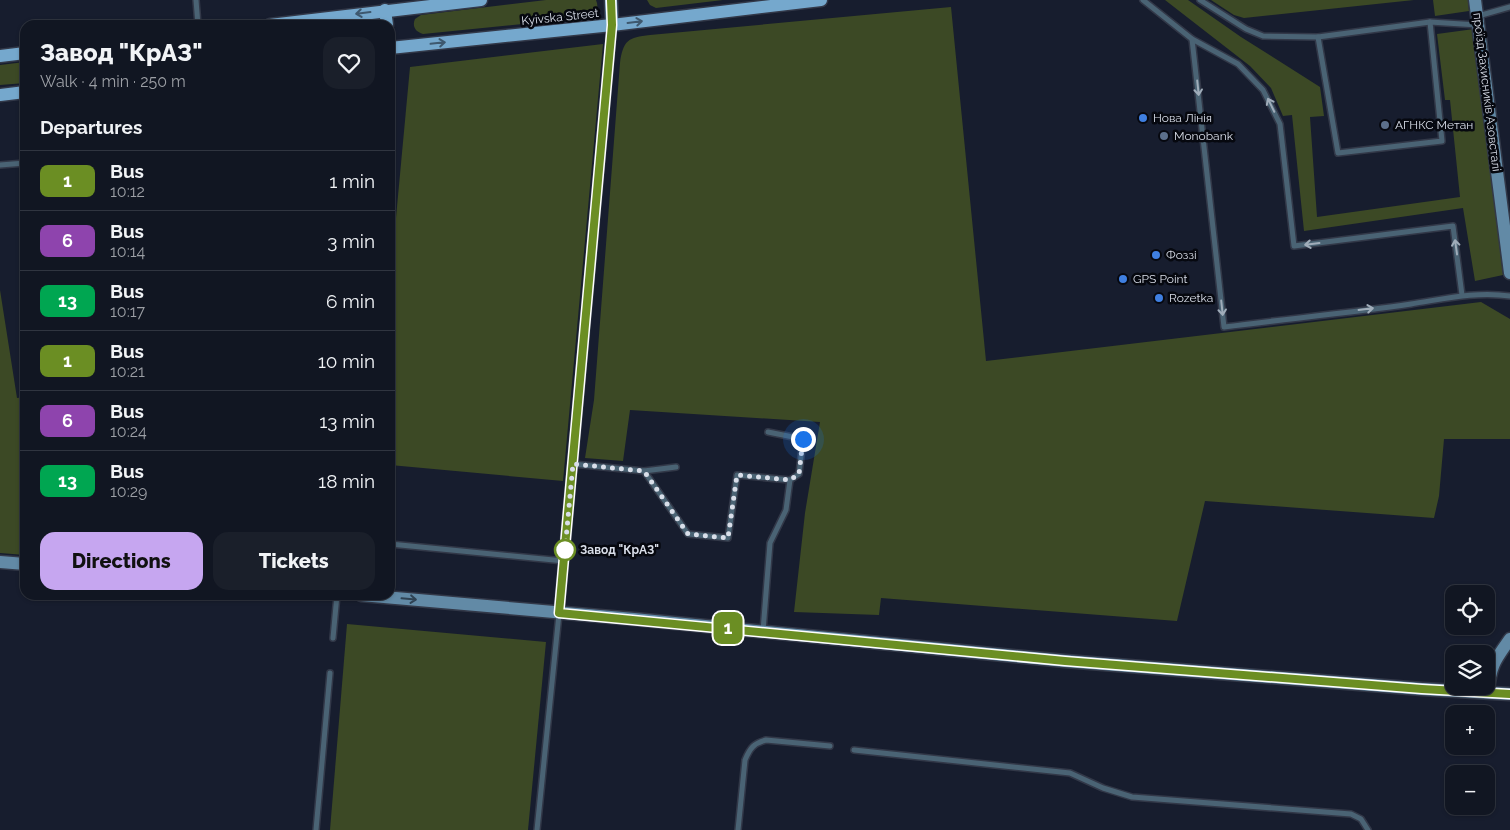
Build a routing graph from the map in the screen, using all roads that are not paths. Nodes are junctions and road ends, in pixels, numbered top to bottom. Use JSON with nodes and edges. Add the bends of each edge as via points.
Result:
{"nodes":[{"id":1,"x":196,"y":0,"type":"edge"},
{"id":2,"x":481,"y":0,"type":"edge"},
{"id":3,"x":610,"y":0,"type":"edge"},
{"id":4,"x":822,"y":0,"type":"edge"},
{"id":5,"x":1143,"y":0,"type":"edge"},
{"id":6,"x":1200,"y":0,"type":"edge"},
{"id":7,"x":1475,"y":0,"type":"edge"},
{"id":8,"x":1510,"y":7,"type":"edge"},
{"id":9,"x":385,"y":10,"type":"junction"},
{"id":10,"x":198,"y":20,"type":"edge"},
{"id":11,"x":308,"y":20,"type":"edge"},
{"id":12,"x":386,"y":20,"type":"edge"},
{"id":13,"x":1478,"y":21,"type":"junction"},
{"id":14,"x":1430,"y":22,"type":"junction"},
{"id":15,"x":612,"y":25,"type":"junction"},
{"id":16,"x":1318,"y":37,"type":"junction"},
{"id":17,"x":1192,"y":39,"type":"junction"},
{"id":18,"x":395,"y":47,"type":"edge"},
{"id":19,"x":20,"y":54,"type":"edge"},
{"id":20,"x":0,"y":56,"type":"edge"},
{"id":21,"x":20,"y":93,"type":"edge"},
{"id":22,"x":0,"y":95,"type":"edge"},
{"id":23,"x":20,"y":163,"type":"edge"},
{"id":24,"x":0,"y":164,"type":"edge"},
{"id":25,"x":1510,"y":273,"type":"edge"},
{"id":26,"x":1462,"y":295,"type":"junction"},
{"id":27,"x":1510,"y":296,"type":"edge"},
{"id":28,"x":768,"y":432,"type":"dead end"},
{"id":29,"x":573,"y":464,"type":"junction"},
{"id":30,"x":676,"y":467,"type":"dead end"},
{"id":31,"x":644,"y":471,"type":"junction"},
{"id":32,"x":790,"y":480,"type":"junction"},
{"id":33,"x":395,"y":544,"type":"edge"},
{"id":34,"x":564,"y":561,"type":"junction"},
{"id":35,"x":0,"y":562,"type":"edge"},
{"id":36,"x":20,"y":564,"type":"edge"},
{"id":37,"x":395,"y":598,"type":"edge"},
{"id":38,"x":337,"y":600,"type":"edge"},
{"id":39,"x":559,"y":613,"type":"junction"},
{"id":40,"x":763,"y":632,"type":"junction"},
{"id":41,"x":333,"y":638,"type":"dead end"},
{"id":42,"x":1510,"y":639,"type":"edge"},
{"id":43,"x":1495,"y":661,"type":"edge"},
{"id":44,"x":330,"y":673,"type":"dead end"},
{"id":45,"x":1445,"y":690,"type":"edge"},
{"id":46,"x":1495,"y":693,"type":"edge"},
{"id":47,"x":1510,"y":694,"type":"edge"},
{"id":48,"x":830,"y":746,"type":"dead end"},
{"id":49,"x":854,"y":750,"type":"dead end"},
{"id":50,"x":316,"y":830,"type":"edge"},
{"id":51,"x":536,"y":830,"type":"edge"},
{"id":52,"x":738,"y":830,"type":"edge"},
{"id":53,"x":1368,"y":830,"type":"edge"}],
"edges":[{"from":1,"to":10,"type":"lane"},
{"from":2,"to":9,"type":"main road"},
{"from":3,"to":15,"type":"main road"},
{"from":15,"to":4,"type":"main road","name":"Kyivska Street","one_way":true},
{"from":5,"to":17,"type":"lane"},
{"from":6,"to":16,"type":"lane","via":[[1256,34]]},
{"from":7,"to":13,"type":"street","name":"проїзд Захисників Азовсталі"},
{"from":8,"to":13,"type":"lane"},
{"from":9,"to":11,"type":"main road","one_way":true},
{"from":9,"to":12,"type":"main road"},
{"from":13,"to":14,"type":"lane"},
{"from":13,"to":25,"type":"street","name":"проїзд Захисників Азовсталі"},
{"from":14,"to":16,"type":"lane"},
{"from":14,"to":16,"type":"lane","via":[[1442,141],[1338,153]]},
{"from":18,"to":15,"type":"main road","name":"Kyivska Street","one_way":true},
{"from":15,"to":29,"type":"street"},
{"from":26,"to":17,"type":"lane","one_way":true,"via":[[1453,226],[1294,246],[1280,124],[1263,90],[1238,64]]},
{"from":17,"to":26,"type":"lane","one_way":true,"via":[[1224,326]]},
{"from":19,"to":20,"type":"main road"},
{"from":21,"to":22,"type":"main road"},
{"from":23,"to":24,"type":"lane"},
{"from":26,"to":27,"type":"lane"},
{"from":28,"to":32,"type":"lane","via":[[803,439],[799,474]]},
{"from":29,"to":31,"type":"lane"},
{"from":29,"to":34,"type":"street"},
{"from":30,"to":31,"type":"lane"},
{"from":31,"to":32,"type":"lane","via":[[688,534],[728,538],[737,475]]},
{"from":32,"to":40,"type":"lane","via":[[786,510],[770,543]]},
{"from":33,"to":34,"type":"lane"},
{"from":34,"to":39,"type":"street"},
{"from":35,"to":36,"type":"street"},
{"from":37,"to":39,"type":"street","one_way":true},
{"from":38,"to":41,"type":"lane"},
{"from":39,"to":40,"type":"street"},
{"from":39,"to":51,"type":"lane"},
{"from":40,"to":45,"type":"street","via":[[1075,662]]},
{"from":42,"to":43,"type":"street"},
{"from":44,"to":50,"type":"lane"},
{"from":46,"to":47,"type":"street"},
{"from":48,"to":52,"type":"lane","via":[[757,742],[745,760]]},
{"from":49,"to":53,"type":"lane","via":[[1070,773],[1132,797],[1350,814],[1361,819]]}]}
